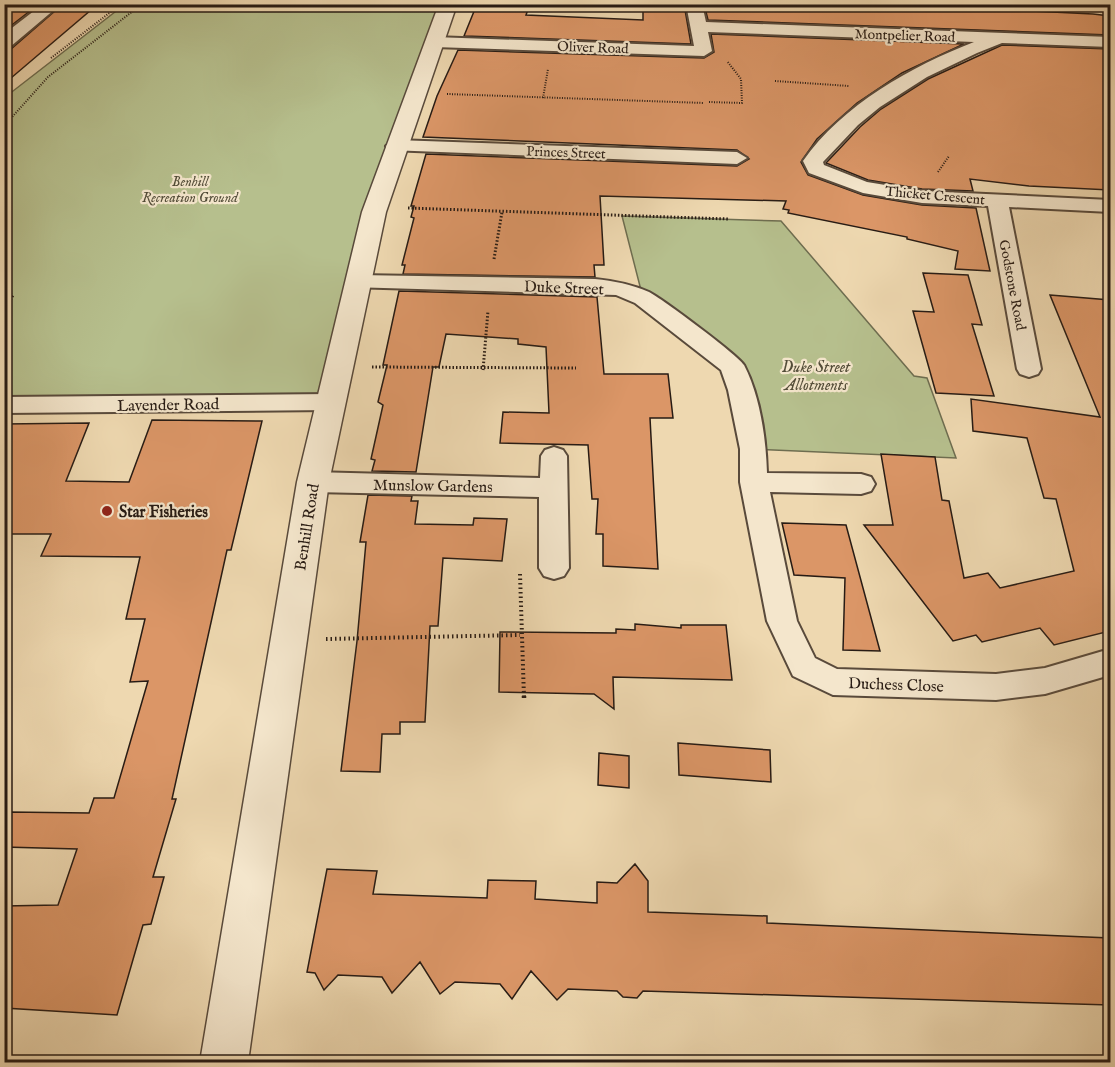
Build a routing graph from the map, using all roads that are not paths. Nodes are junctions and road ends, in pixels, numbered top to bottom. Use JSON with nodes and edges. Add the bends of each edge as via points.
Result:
{"nodes":[{"id":1,"x":52,"y":4,"type":"edge"},
{"id":2,"x":448,"y":4,"type":"edge"},
{"id":3,"x":695,"y":7,"type":"edge"},
{"id":4,"x":700,"y":27,"type":"junction"},
{"id":5,"x":997,"y":39,"type":"junction"},
{"id":6,"x":434,"y":42,"type":"junction"},
{"id":7,"x":1110,"y":42,"type":"edge"},
{"id":8,"x":4,"y":43,"type":"edge"},
{"id":9,"x":396,"y":146,"type":"junction"},
{"id":10,"x":737,"y":158,"type":"dead end"},
{"id":11,"x":997,"y":200,"type":"junction"},
{"id":12,"x":1110,"y":206,"type":"edge"},
{"id":13,"x":358,"y":282,"type":"junction"},
{"id":14,"x":1029,"y":369,"type":"dead end"},
{"id":15,"x":331,"y":402,"type":"junction"},
{"id":16,"x":4,"y":405,"type":"edge"},
{"id":17,"x":753,"y":448,"type":"joint"},
{"id":18,"x":554,"y":456,"type":"dead end"},
{"id":19,"x":313,"y":482,"type":"junction"},
{"id":20,"x":754,"y":482,"type":"junction"},
{"id":21,"x":861,"y":484,"type":"dead end"},
{"id":22,"x":553,"y":488,"type":"junction"},
{"id":23,"x":554,"y":568,"type":"dead end"},
{"id":24,"x":1110,"y":662,"type":"edge"},
{"id":25,"x":224,"y":1062,"type":"edge"}],
"edges":[{"from":1,"to":8,"type":"street"},
{"from":2,"to":6,"type":"street","name":"Benhill Road"},
{"from":3,"to":4,"type":"street"},
{"from":4,"to":5,"type":"street","name":"Montpelier Road"},
{"from":4,"to":6,"type":"street","name":"Oliver Road","via":[[704,51]]},
{"from":5,"to":7,"type":"street","name":"Montpelier Road"},
{"from":5,"to":11,"type":"street","name":"Thicket Crescent","via":[[956,54],[892,88],[826,144],[813,161],[816,169],[863,187]]},
{"from":6,"to":9,"type":"street","name":"Benhill Road"},
{"from":9,"to":10,"type":"street","name":"Princes Street"},
{"from":9,"to":13,"type":"street","name":"Benhill Road"},
{"from":11,"to":12,"type":"street","name":"Thicket Crescent"},
{"from":11,"to":14,"type":"street","name":"Godstone Road"},
{"from":13,"to":15,"type":"street","name":"Benhill Road"},
{"from":13,"to":17,"type":"street","name":"Duke Street","via":[[595,286],[620,289],[644,298],[732,366]]},
{"from":15,"to":16,"type":"street","name":"Lavender Road"},
{"from":15,"to":19,"type":"street","name":"Benhill Road"},
{"from":17,"to":20,"type":"street","name":"Duchess Close"},
{"from":18,"to":22,"type":"street"},
{"from":19,"to":22,"type":"street","name":"Munslow Gardens"},
{"from":19,"to":25,"type":"street","name":"Benhill Road"},
{"from":20,"to":21,"type":"street"},
{"from":20,"to":24,"type":"street","name":"Duchess Close","via":[[782,621],[804,667],[833,682],[996,687],[1045,681]]},
{"from":22,"to":23,"type":"street"}]}
